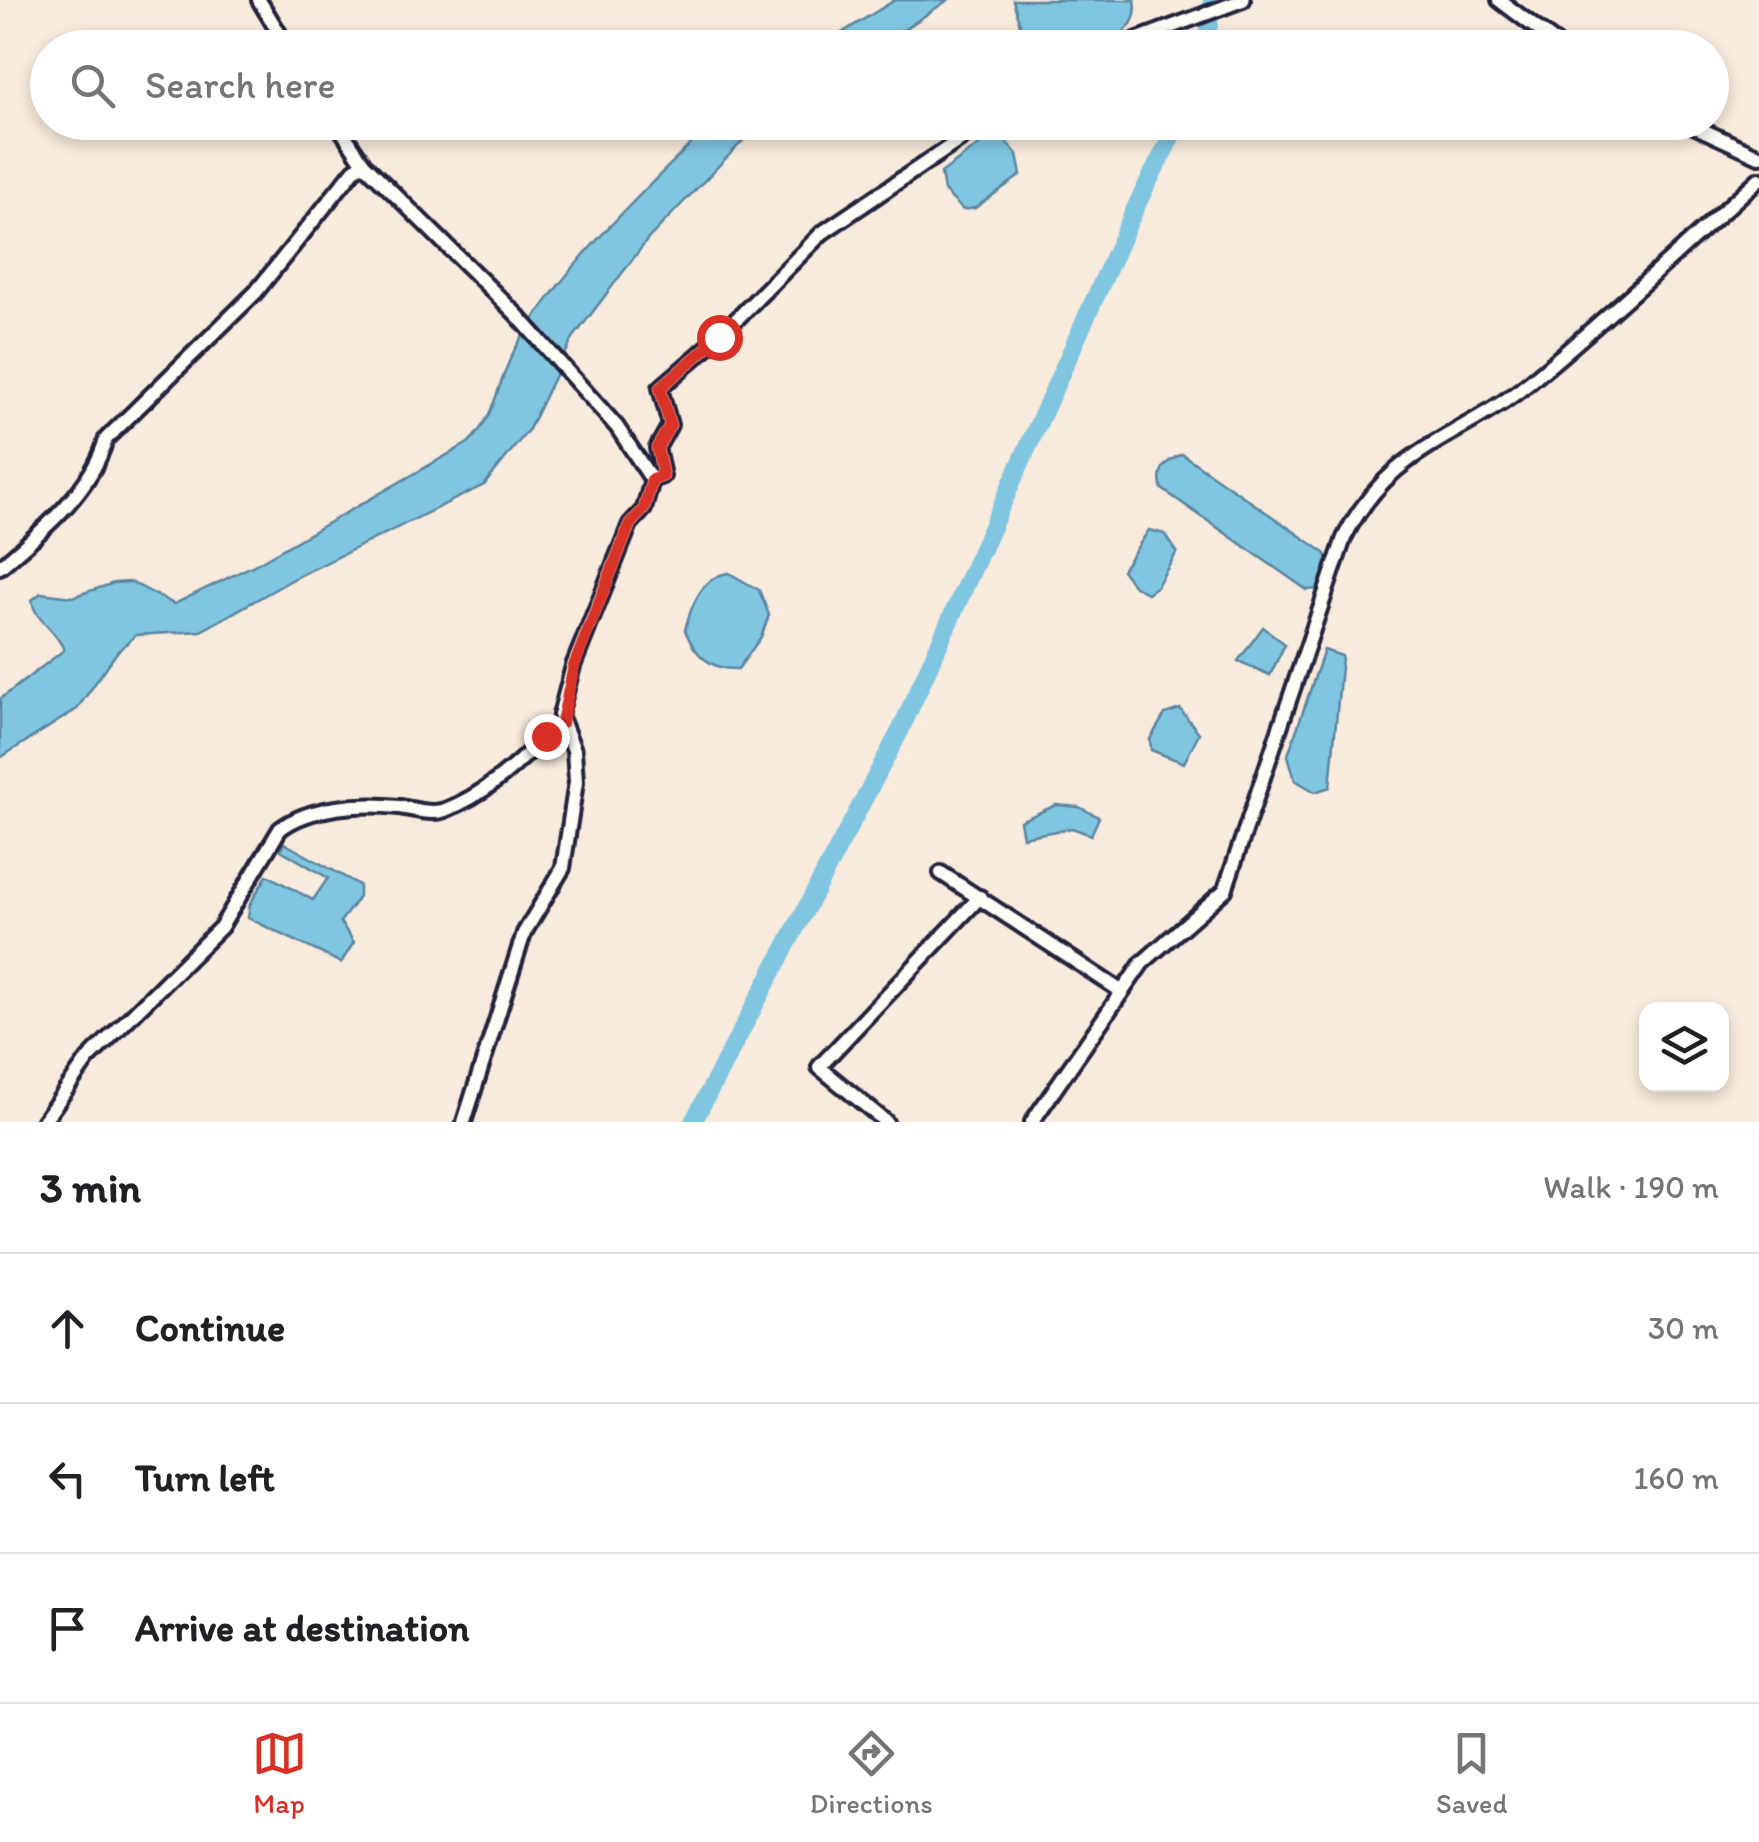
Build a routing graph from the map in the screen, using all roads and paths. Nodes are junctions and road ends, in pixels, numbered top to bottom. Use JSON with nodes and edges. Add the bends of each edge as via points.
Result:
{"nodes":[{"id":1,"x":259,"y":0,"type":"edge"},
{"id":2,"x":1499,"y":0,"type":"edge"},
{"id":3,"x":1240,"y":1,"type":"edge"},
{"id":4,"x":277,"y":30,"type":"edge"},
{"id":5,"x":1162,"y":30,"type":"edge"},
{"id":6,"x":1539,"y":30,"type":"edge"},
{"id":7,"x":348,"y":140,"type":"edge"},
{"id":8,"x":959,"y":140,"type":"edge"},
{"id":9,"x":1725,"y":140,"type":"edge"},
{"id":10,"x":1759,"y":156,"type":"edge"},
{"id":11,"x":364,"y":164,"type":"junction"},
{"id":12,"x":1759,"y":179,"type":"edge"},
{"id":13,"x":652,"y":480,"type":"junction"},
{"id":14,"x":0,"y":567,"type":"edge"},
{"id":15,"x":562,"y":722,"type":"junction"},
{"id":16,"x":941,"y":872,"type":"dead end"},
{"id":17,"x":980,"y":897,"type":"junction"},
{"id":18,"x":1121,"y":991,"type":"junction"},
{"id":19,"x":43,"y":1122,"type":"edge"},
{"id":20,"x":464,"y":1122,"type":"edge"},
{"id":21,"x":886,"y":1122,"type":"edge"},
{"id":22,"x":1032,"y":1122,"type":"edge"}],
"edges":[{"from":1,"to":4,"type":"street"},
{"from":2,"to":6,"type":"street"},
{"from":3,"to":5,"type":"street"},
{"from":7,"to":11,"type":"street"},
{"from":8,"to":13,"type":"street","via":[[822,233],[719,337],[663,382],[659,394],[670,425],[657,448],[663,476]]},
{"from":9,"to":10,"type":"street"},
{"from":11,"to":13,"type":"street","via":[[516,314],[617,427]]},
{"from":11,"to":14,"type":"street","via":[[256,292],[106,439],[76,494]]},
{"from":12,"to":18,"type":"street","via":[[1526,386],[1399,463],[1374,489],[1344,538],[1225,890],[1142,963]]},
{"from":13,"to":15,"type":"street","via":[[574,666]]},
{"from":15,"to":19,"type":"street","via":[[495,785],[443,811],[395,806],[308,812],[280,829],[221,927],[88,1059]]},
{"from":15,"to":20,"type":"street","via":[[574,750],[576,782],[566,858],[524,933]]},
{"from":16,"to":17,"type":"street"},
{"from":17,"to":18,"type":"street"},
{"from":17,"to":21,"type":"street","via":[[819,1068]]},
{"from":18,"to":22,"type":"street"}]}
